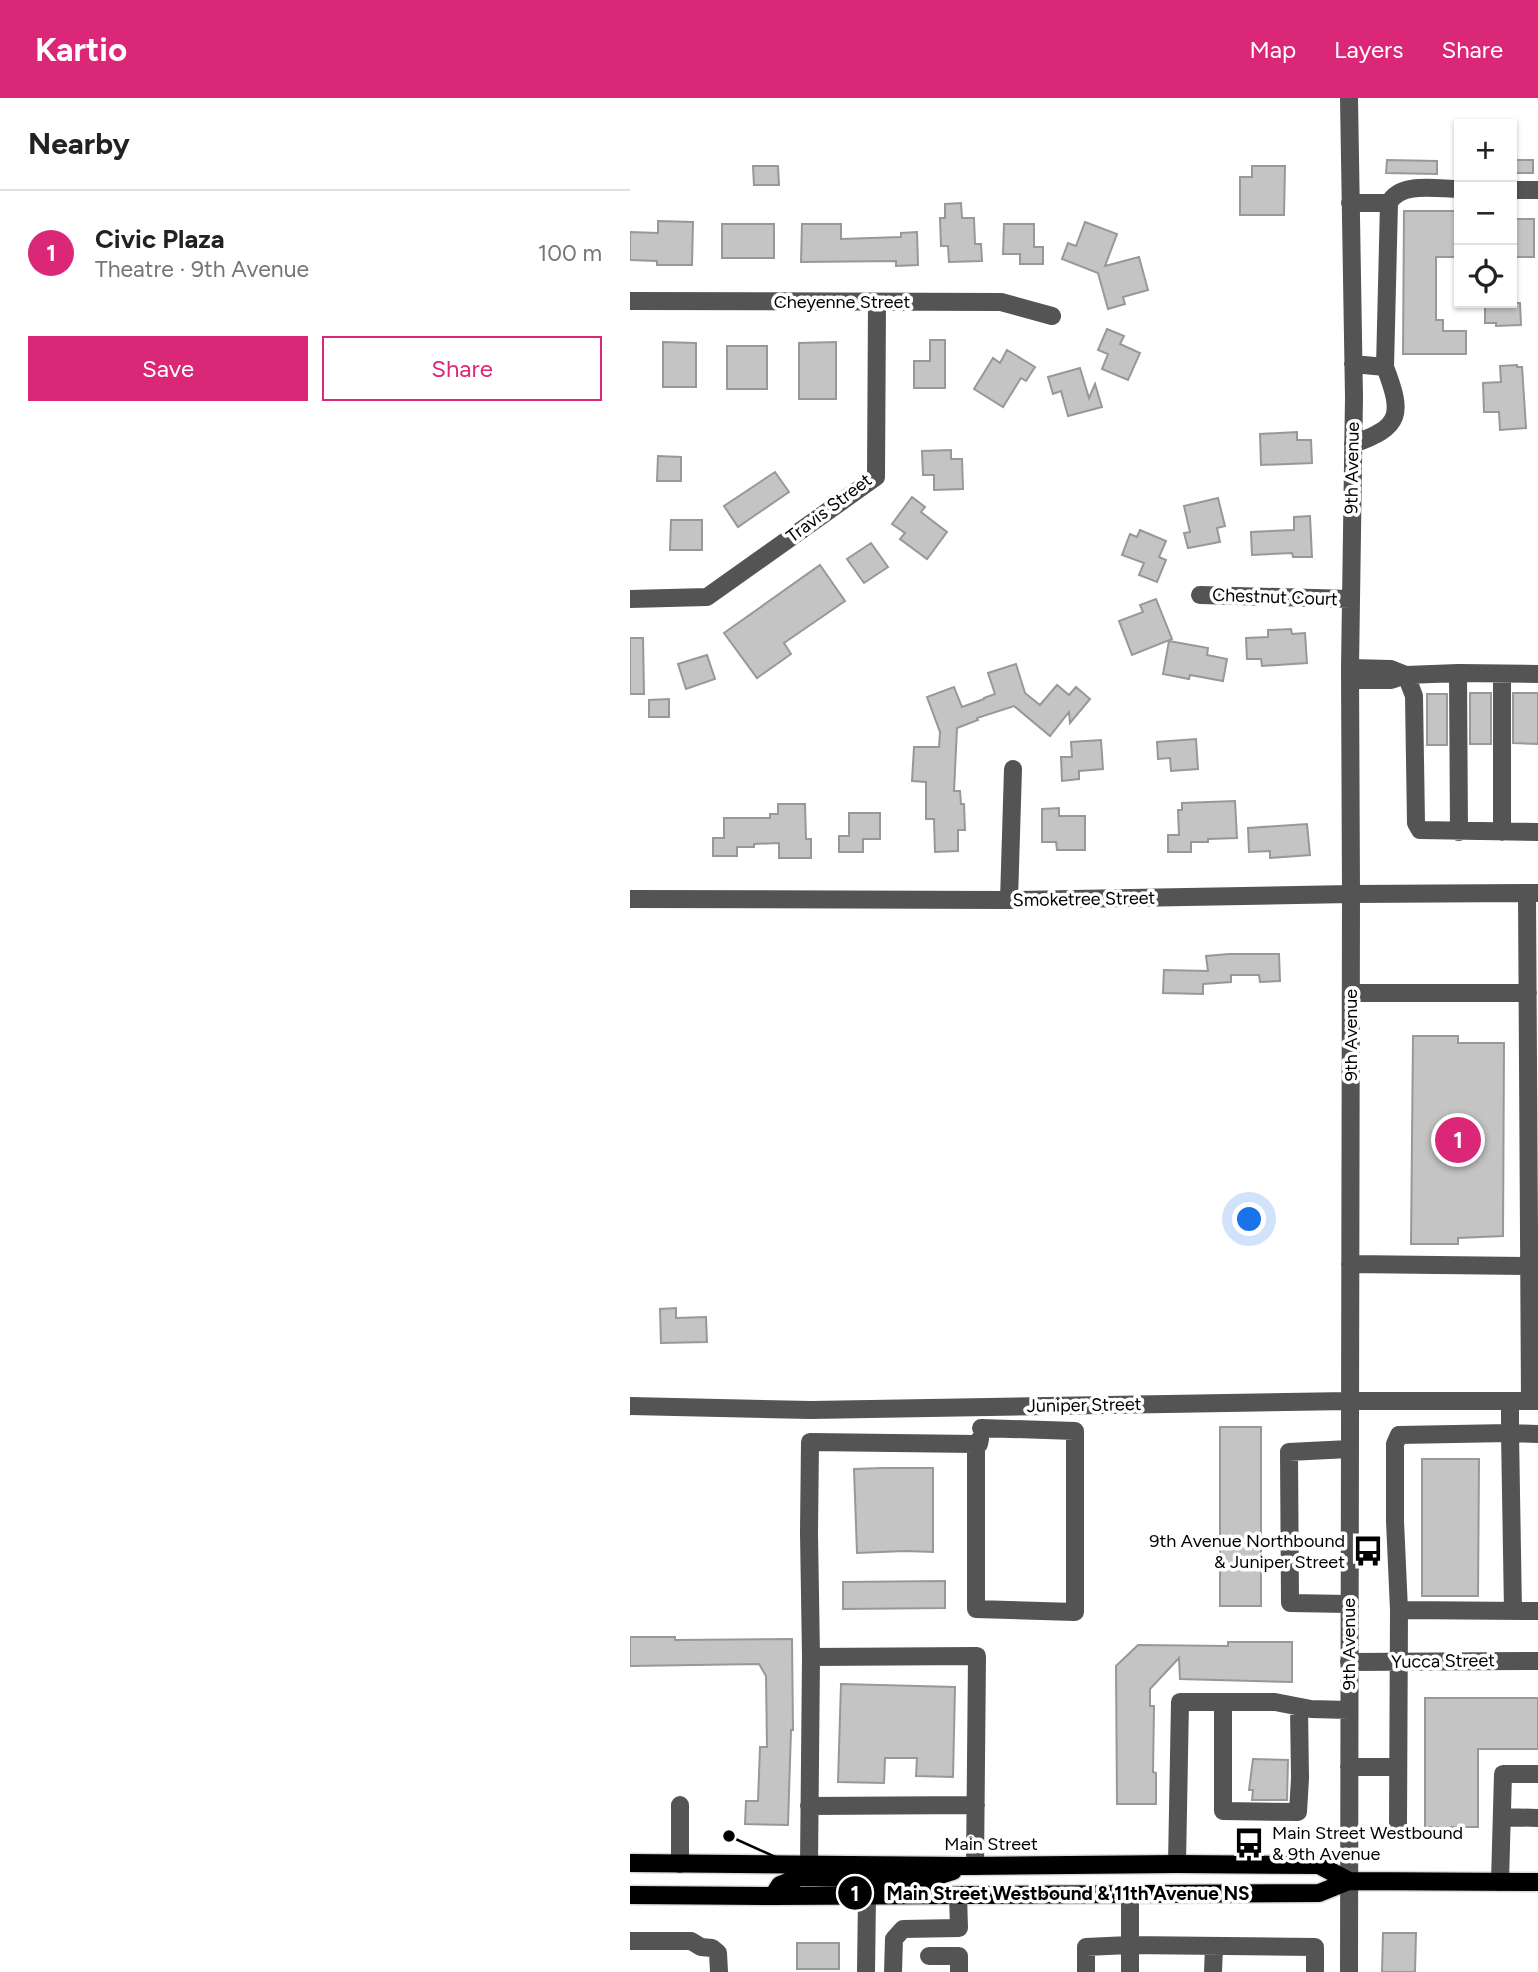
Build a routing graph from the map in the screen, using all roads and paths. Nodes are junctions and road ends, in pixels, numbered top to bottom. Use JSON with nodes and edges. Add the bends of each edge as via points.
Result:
{"nodes":[{"id":1,"x":1349,"y":98,"type":"edge"},
{"id":2,"x":1454,"y":189,"type":"edge"},
{"id":3,"x":1517,"y":190,"type":"edge"},
{"id":4,"x":1538,"y":190,"type":"edge"},
{"id":5,"x":1350,"y":203,"type":"junction"},
{"id":6,"x":1389,"y":203,"type":"junction"},
{"id":7,"x":630,"y":301,"type":"edge"},
{"id":8,"x":877,"y":302,"type":"junction"},
{"id":9,"x":1052,"y":316,"type":"dead end"},
{"id":10,"x":1353,"y":364,"type":"junction"},
{"id":11,"x":1385,"y":367,"type":"junction"},
{"id":12,"x":1353,"y":444,"type":"junction"},
{"id":13,"x":1200,"y":595,"type":"dead end"},
{"id":14,"x":630,"y":599,"type":"edge"},
{"id":15,"x":1350,"y":599,"type":"junction"},
{"id":16,"x":1458,"y":673,"type":"junction"},
{"id":17,"x":1350,"y":674,"type":"junction"},
{"id":18,"x":1502,"y":674,"type":"junction"},
{"id":19,"x":1538,"y":674,"type":"edge"},
{"id":20,"x":1406,"y":675,"type":"junction"},
{"id":21,"x":1013,"y":769,"type":"dead end"},
{"id":22,"x":1459,"y":832,"type":"junction"},
{"id":23,"x":1502,"y":832,"type":"junction"},
{"id":24,"x":1538,"y":832,"type":"edge"},
{"id":25,"x":1533,"y":893,"type":"edge"},
{"id":26,"x":1351,"y":894,"type":"junction"},
{"id":27,"x":630,"y":899,"type":"edge"},
{"id":28,"x":1009,"y":900,"type":"junction"},
{"id":29,"x":1351,"y":993,"type":"junction"},
{"id":30,"x":1528,"y":993,"type":"junction"},
{"id":31,"x":1350,"y":1264,"type":"junction"},
{"id":32,"x":1529,"y":1266,"type":"junction"},
{"id":33,"x":1349,"y":1401,"type":"junction"},
{"id":34,"x":1510,"y":1401,"type":"junction"},
{"id":35,"x":1534,"y":1401,"type":"edge"},
{"id":36,"x":630,"y":1406,"type":"edge"},
{"id":37,"x":982,"y":1407,"type":"junction"},
{"id":38,"x":811,"y":1410,"type":"junction"},
{"id":39,"x":1510,"y":1433,"type":"junction"},
{"id":40,"x":1538,"y":1434,"type":"edge"},
{"id":41,"x":978,"y":1436,"type":"junction"},
{"id":42,"x":810,"y":1442,"type":"junction"},
{"id":43,"x":1349,"y":1449,"type":"junction"},
{"id":44,"x":1349,"y":1604,"type":"junction"},
{"id":45,"x":1399,"y":1610,"type":"junction"},
{"id":46,"x":1513,"y":1611,"type":"junction"},
{"id":47,"x":1538,"y":1611,"type":"edge"},
{"id":48,"x":811,"y":1657,"type":"junction"},
{"id":49,"x":1538,"y":1661,"type":"edge"},
{"id":50,"x":1349,"y":1662,"type":"junction"},
{"id":51,"x":1399,"y":1662,"type":"junction"},
{"id":52,"x":1223,"y":1702,"type":"junction"},
{"id":53,"x":1299,"y":1707,"type":"junction"},
{"id":54,"x":1349,"y":1710,"type":"junction"},
{"id":55,"x":1349,"y":1767,"type":"junction"},
{"id":56,"x":1398,"y":1768,"type":"junction"},
{"id":57,"x":1538,"y":1774,"type":"edge"},
{"id":58,"x":680,"y":1805,"type":"dead end"},
{"id":59,"x":976,"y":1805,"type":"junction"},
{"id":60,"x":809,"y":1806,"type":"junction"},
{"id":61,"x":1502,"y":1817,"type":"junction"},
{"id":62,"x":1538,"y":1818,"type":"edge"},
{"id":63,"x":1398,"y":1826,"type":"dead end"},
{"id":64,"x":630,"y":1863,"type":"edge"},
{"id":65,"x":680,"y":1864,"type":"junction"},
{"id":66,"x":1177,"y":1864,"type":"junction"},
{"id":67,"x":809,"y":1865,"type":"junction"},
{"id":68,"x":971,"y":1866,"type":"junction"},
{"id":69,"x":1349,"y":1881,"type":"junction"},
{"id":70,"x":1500,"y":1882,"type":"junction"},
{"id":71,"x":1538,"y":1882,"type":"edge"},
{"id":72,"x":1130,"y":1893,"type":"junction"},
{"id":73,"x":630,"y":1895,"type":"edge"},
{"id":74,"x":867,"y":1895,"type":"junction"},
{"id":75,"x":958,"y":1895,"type":"junction"},
{"id":76,"x":773,"y":1896,"type":"junction"},
{"id":77,"x":929,"y":1928,"type":"junction"},
{"id":78,"x":630,"y":1941,"type":"edge"},
{"id":79,"x":1129,"y":1945,"type":"junction"},
{"id":80,"x":701,"y":1947,"type":"junction"},
{"id":81,"x":1214,"y":1947,"type":"junction"},
{"id":82,"x":630,"y":1951,"type":"edge"},
{"id":83,"x":929,"y":1964,"type":"edge"},
{"id":84,"x":719,"y":1972,"type":"edge"},
{"id":85,"x":866,"y":1972,"type":"edge"},
{"id":86,"x":893,"y":1972,"type":"edge"},
{"id":87,"x":959,"y":1972,"type":"edge"},
{"id":88,"x":1086,"y":1972,"type":"edge"},
{"id":89,"x":1130,"y":1972,"type":"edge"},
{"id":90,"x":1213,"y":1972,"type":"edge"},
{"id":91,"x":1315,"y":1972,"type":"edge"},
{"id":92,"x":1349,"y":1972,"type":"edge"}],
"edges":[{"from":1,"to":5,"type":"street","name":"9th Avenue"},
{"from":2,"to":6,"type":"street","via":[[1403,189]]},
{"from":3,"to":4,"type":"street"},
{"from":5,"to":6,"type":"street"},
{"from":5,"to":10,"type":"street","name":"9th Avenue"},
{"from":6,"to":11,"type":"street"},
{"from":7,"to":8,"type":"street","name":"Cheyenne Street"},
{"from":8,"to":9,"type":"street","name":"Cheyenne Street","via":[[1001,302]]},
{"from":8,"to":14,"type":"street","name":"Travis Street","via":[[876,477],[706,597]]},
{"from":10,"to":11,"type":"street"},
{"from":10,"to":12,"type":"street","name":"9th Avenue"},
{"from":11,"to":12,"type":"street","via":[[1396,414],[1387,428]]},
{"from":12,"to":15,"type":"street","name":"9th Avenue"},
{"from":13,"to":15,"type":"street","name":"Chestnut Court"},
{"from":15,"to":17,"type":"street","name":"9th Avenue"},
{"from":16,"to":18,"type":"street"},
{"from":16,"to":20,"type":"street"},
{"from":16,"to":22,"type":"street"},
{"from":17,"to":20,"type":"street","via":[[1391,680]]},
{"from":17,"to":26,"type":"street","name":"9th Avenue"},
{"from":18,"to":19,"type":"street"},
{"from":18,"to":23,"type":"street"},
{"from":20,"to":22,"type":"street","via":[[1414,696],[1416,823],[1420,830]]},
{"from":21,"to":28,"type":"street"},
{"from":22,"to":23,"type":"street"},
{"from":23,"to":24,"type":"street"},
{"from":25,"to":26,"type":"street","name":"Smoketree Street"},
{"from":25,"to":30,"type":"street"},
{"from":26,"to":28,"type":"street","name":"Smoketree Street"},
{"from":26,"to":29,"type":"street","name":"9th Avenue"},
{"from":27,"to":28,"type":"street","name":"Smoketree Street"},
{"from":29,"to":30,"type":"street"},
{"from":29,"to":31,"type":"street","name":"9th Avenue"},
{"from":30,"to":32,"type":"street"},
{"from":31,"to":32,"type":"street"},
{"from":31,"to":33,"type":"street","name":"9th Avenue"},
{"from":32,"to":35,"type":"street"},
{"from":33,"to":34,"type":"street","name":"Juniper Street"},
{"from":33,"to":37,"type":"street","name":"Juniper Street"},
{"from":33,"to":43,"type":"street","name":"9th Avenue"},
{"from":34,"to":35,"type":"street","name":"Juniper Street"},
{"from":34,"to":39,"type":"street"},
{"from":36,"to":38,"type":"street","name":"Juniper Street"},
{"from":37,"to":38,"type":"street","name":"Juniper Street"},
{"from":37,"to":41,"type":"street"},
{"from":38,"to":42,"type":"street"},
{"from":39,"to":40,"type":"street"},
{"from":39,"to":45,"type":"street","via":[[1399,1435],[1395,1444],[1395,1521]]},
{"from":39,"to":46,"type":"street"},
{"from":41,"to":41,"type":"street","via":[[1075,1431],[1074,1612],[976,1609]]},
{"from":41,"to":42,"type":"street"},
{"from":42,"to":48,"type":"street"},
{"from":43,"to":44,"type":"street","name":"9th Avenue"},
{"from":43,"to":44,"type":"street","via":[[1289,1452],[1290,1603]]},
{"from":44,"to":50,"type":"street","name":"9th Avenue"},
{"from":45,"to":46,"type":"street"},
{"from":45,"to":51,"type":"street"},
{"from":46,"to":47,"type":"street"},
{"from":48,"to":59,"type":"street","via":[[977,1656]]},
{"from":48,"to":60,"type":"street"},
{"from":49,"to":51,"type":"street","name":"Yucca Street"},
{"from":50,"to":51,"type":"street","name":"Yucca Street"},
{"from":50,"to":54,"type":"street","name":"9th Avenue"},
{"from":51,"to":56,"type":"street"},
{"from":52,"to":53,"type":"street"},
{"from":52,"to":53,"type":"street","via":[[1223,1811],[1298,1812]]},
{"from":52,"to":66,"type":"street","via":[[1180,1702]]},
{"from":53,"to":54,"type":"street"},
{"from":54,"to":55,"type":"street","name":"9th Avenue"},
{"from":55,"to":56,"type":"street"},
{"from":55,"to":69,"type":"street","name":"9th Avenue"},
{"from":56,"to":63,"type":"street"},
{"from":57,"to":61,"type":"street","via":[[1503,1774]]},
{"from":58,"to":65,"type":"street"},
{"from":59,"to":60,"type":"street"},
{"from":59,"to":68,"type":"street"},
{"from":60,"to":67,"type":"street"},
{"from":61,"to":62,"type":"street"},
{"from":61,"to":70,"type":"street"},
{"from":64,"to":65,"type":"main road","name":"Main Street"},
{"from":65,"to":67,"type":"main road","name":"Main Street"},
{"from":66,"to":68,"type":"main road","name":"Main Street"},
{"from":66,"to":69,"type":"main road","name":"Main Street","via":[[1319,1866]]},
{"from":67,"to":68,"type":"main road","name":"Main Street"},
{"from":68,"to":76,"type":"main road","via":[[928,1879],[800,1877],[780,1885]]},
{"from":69,"to":70,"type":"main road","name":"Main Street"},
{"from":69,"to":72,"type":"main road","name":"Main Street","via":[[1320,1893]]},
{"from":69,"to":92,"type":"street","name":"9th Avenue"},
{"from":70,"to":71,"type":"main road","name":"Main Street"},
{"from":72,"to":75,"type":"main road","name":"Main Street"},
{"from":72,"to":79,"type":"street"},
{"from":73,"to":76,"type":"main road","name":"Main Street"},
{"from":74,"to":75,"type":"main road","name":"Main Street"},
{"from":74,"to":76,"type":"main road","name":"Main Street"},
{"from":74,"to":85,"type":"street"},
{"from":75,"to":77,"type":"street","via":[[959,1928]]},
{"from":77,"to":83,"type":"street"},
{"from":77,"to":86,"type":"street","via":[[903,1929],[894,1939]]},
{"from":78,"to":80,"type":"street","via":[[691,1941]]},
{"from":79,"to":81,"type":"street"},
{"from":79,"to":88,"type":"street","via":[[1086,1947]]},
{"from":79,"to":89,"type":"street"},
{"from":80,"to":82,"type":"street"},
{"from":80,"to":84,"type":"street","via":[[719,1953]]},
{"from":81,"to":90,"type":"street"},
{"from":81,"to":91,"type":"street","via":[[1315,1947]]},
{"from":83,"to":87,"type":"street","via":[[959,1956]]}]}
